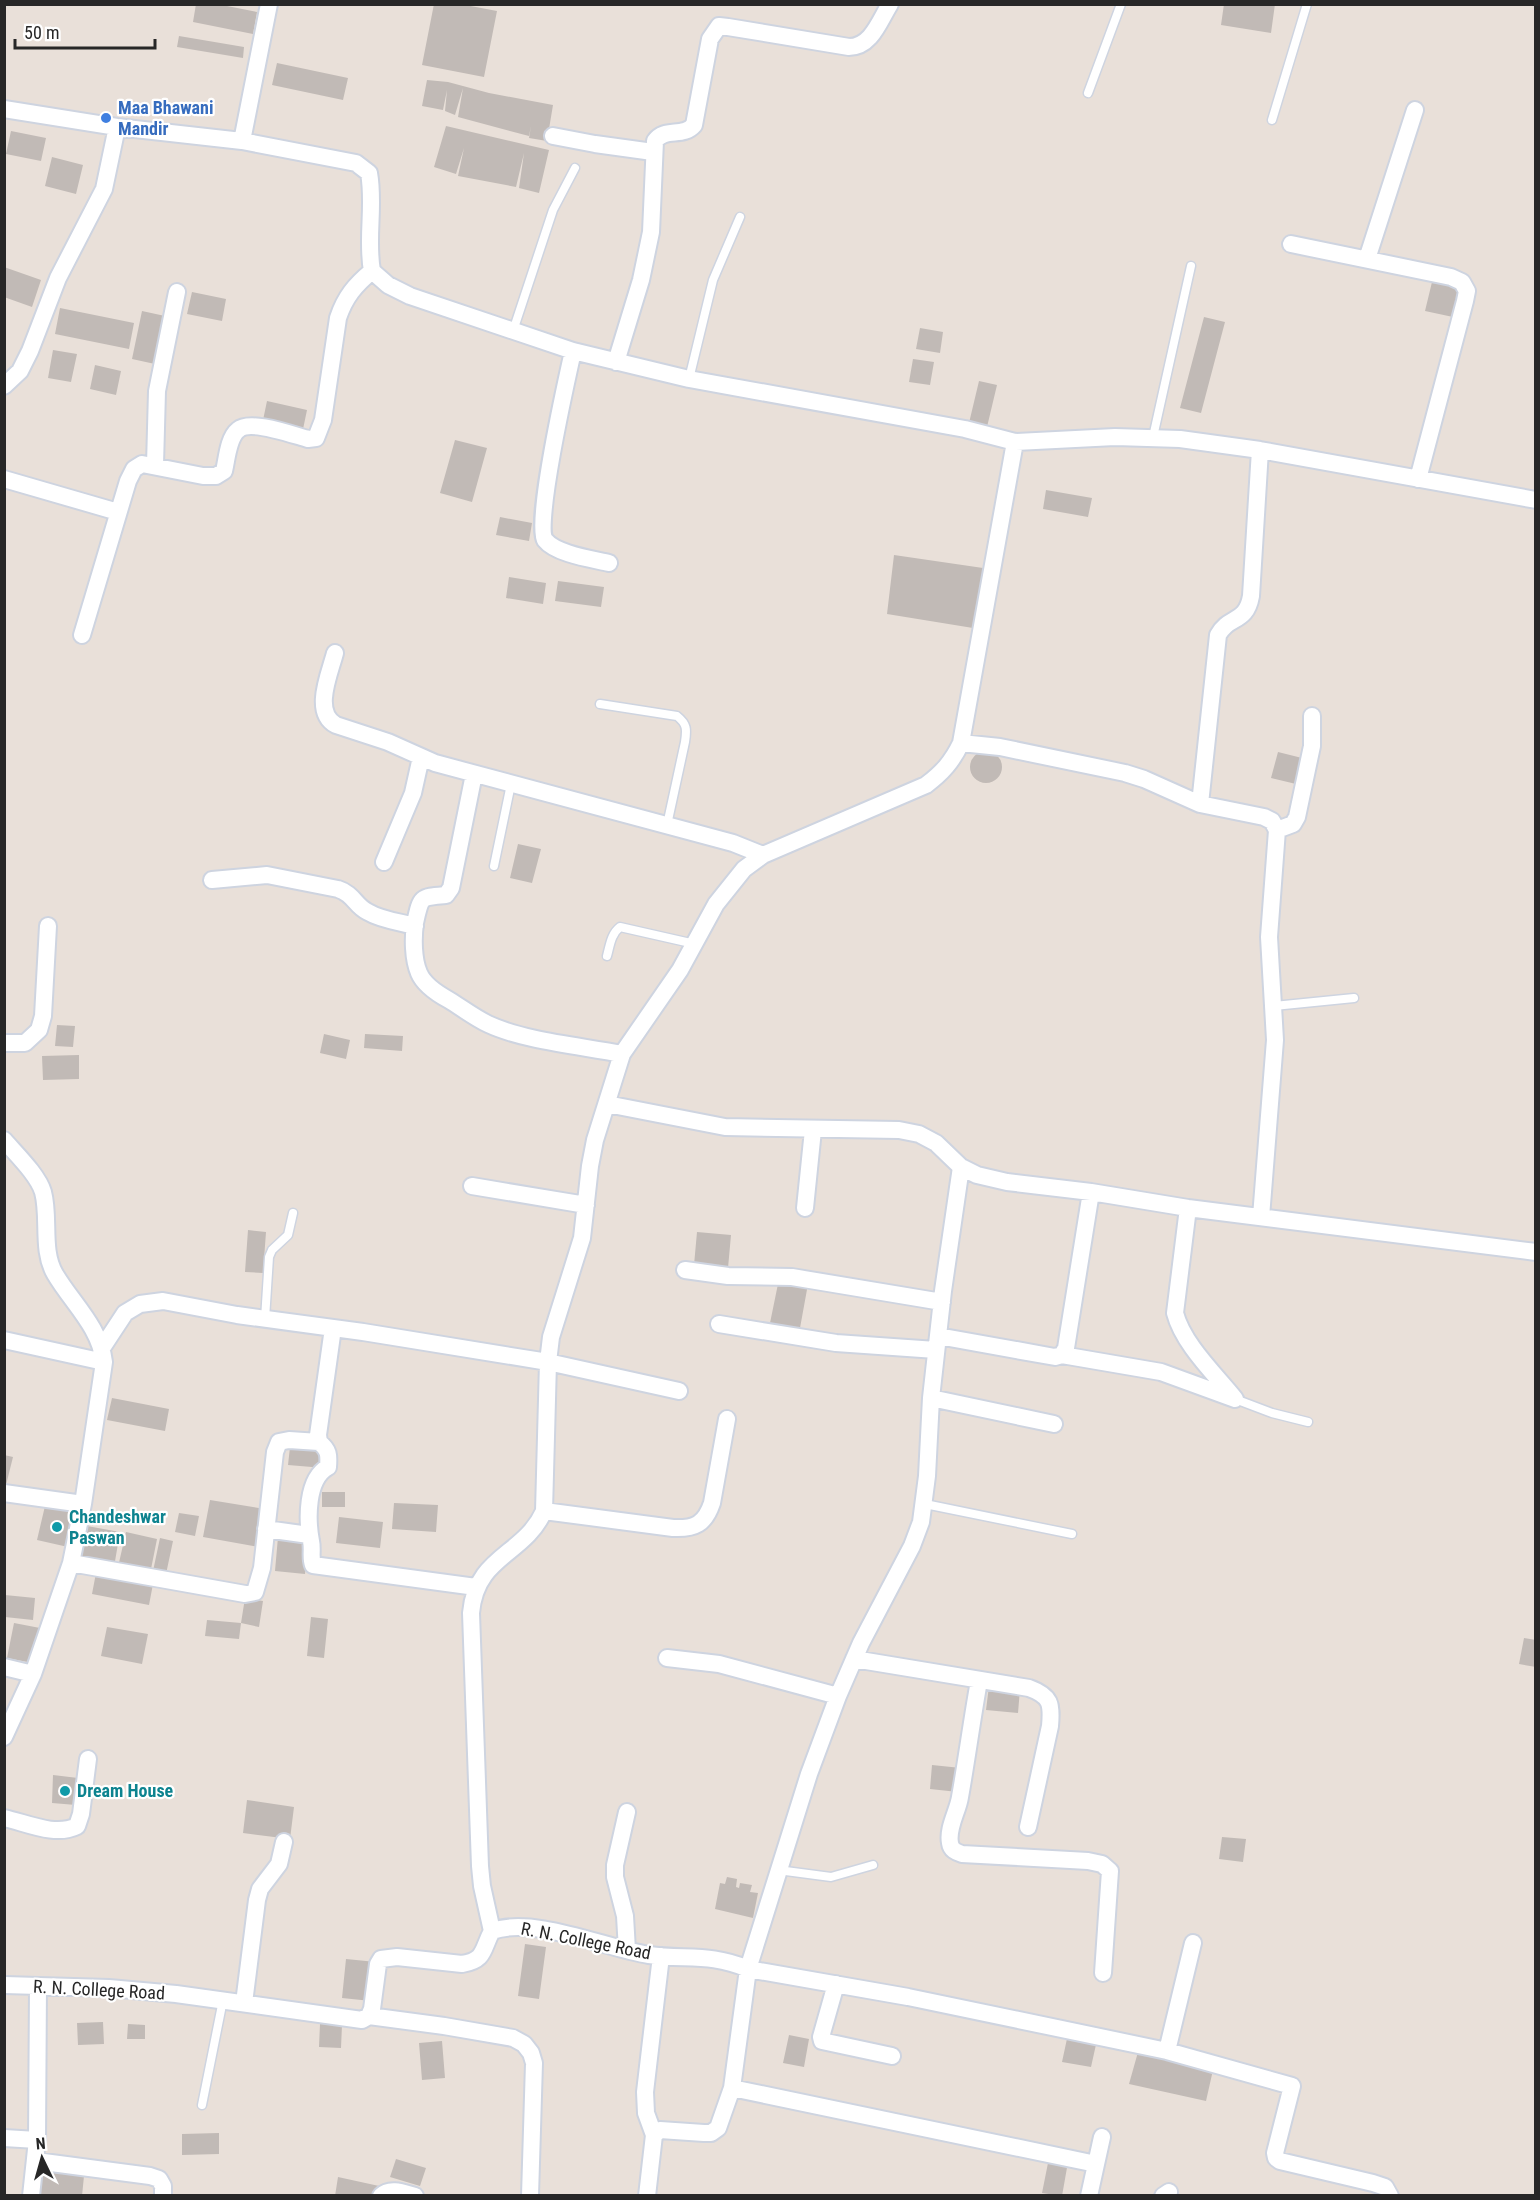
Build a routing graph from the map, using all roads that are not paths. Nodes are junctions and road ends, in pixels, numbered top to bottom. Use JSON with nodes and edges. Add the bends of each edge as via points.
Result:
{"nodes":[{"id":1,"x":269,"y":4,"type":"edge"},
{"id":2,"x":890,"y":4,"type":"edge"},
{"id":3,"x":1121,"y":4,"type":"edge"},
{"id":4,"x":1307,"y":4,"type":"edge"},
{"id":5,"x":1088,"y":93,"type":"dead end"},
{"id":6,"x":4,"y":109,"type":"edge"},
{"id":7,"x":1415,"y":110,"type":"dead end"},
{"id":8,"x":1272,"y":120,"type":"dead end"},
{"id":9,"x":117,"y":127,"type":"junction"},
{"id":10,"x":553,"y":135,"type":"dead end"},
{"id":11,"x":242,"y":141,"type":"junction"},
{"id":12,"x":653,"y":152,"type":"junction"},
{"id":13,"x":574,"y":168,"type":"dead end"},
{"id":14,"x":740,"y":217,"type":"dead end"},
{"id":15,"x":1290,"y":244,"type":"dead end"},
{"id":16,"x":1366,"y":259,"type":"junction"},
{"id":17,"x":1191,"y":266,"type":"dead end"},
{"id":18,"x":372,"y":271,"type":"junction"},
{"id":19,"x":177,"y":292,"type":"dead end"},
{"id":20,"x":513,"y":331,"type":"junction"},
{"id":21,"x":573,"y":351,"type":"junction"},
{"id":22,"x":616,"y":362,"type":"junction"},
{"id":23,"x":689,"y":379,"type":"junction"},
{"id":24,"x":4,"y":386,"type":"edge"},
{"id":25,"x":1153,"y":436,"type":"junction"},
{"id":26,"x":1015,"y":442,"type":"junction"},
{"id":27,"x":1260,"y":450,"type":"junction"},
{"id":28,"x":155,"y":465,"type":"junction"},
{"id":29,"x":1418,"y":479,"type":"junction"},
{"id":30,"x":4,"y":480,"type":"edge"},
{"id":31,"x":1536,"y":500,"type":"edge"},
{"id":32,"x":118,"y":512,"type":"junction"},
{"id":33,"x":609,"y":563,"type":"dead end"},
{"id":34,"x":82,"y":635,"type":"dead end"},
{"id":35,"x":336,"y":653,"type":"dead end"},
{"id":36,"x":600,"y":704,"type":"dead end"},
{"id":37,"x":1312,"y":716,"type":"dead end"},
{"id":38,"x":961,"y":743,"type":"junction"},
{"id":39,"x":421,"y":757,"type":"junction"},
{"id":40,"x":474,"y":774,"type":"junction"},
{"id":41,"x":511,"y":784,"type":"junction"},
{"id":42,"x":1200,"y":804,"type":"junction"},
{"id":43,"x":667,"y":825,"type":"junction"},
{"id":44,"x":1277,"y":830,"type":"junction"},
{"id":45,"x":763,"y":855,"type":"junction"},
{"id":46,"x":384,"y":862,"type":"dead end"},
{"id":47,"x":494,"y":866,"type":"dead end"},
{"id":48,"x":212,"y":880,"type":"dead end"},
{"id":49,"x":48,"y":926,"type":"dead end"},
{"id":50,"x":415,"y":926,"type":"junction"},
{"id":51,"x":695,"y":944,"type":"junction"},
{"id":52,"x":607,"y":956,"type":"dead end"},
{"id":53,"x":1354,"y":998,"type":"dead end"},
{"id":54,"x":1274,"y":1006,"type":"junction"},
{"id":55,"x":4,"y":1043,"type":"edge"},
{"id":56,"x":622,"y":1054,"type":"junction"},
{"id":57,"x":607,"y":1104,"type":"junction"},
{"id":58,"x":813,"y":1130,"type":"junction"},
{"id":59,"x":4,"y":1140,"type":"edge"},
{"id":60,"x":961,"y":1167,"type":"junction"},
{"id":61,"x":472,"y":1186,"type":"dead end"},
{"id":62,"x":1091,"y":1192,"type":"junction"},
{"id":63,"x":586,"y":1205,"type":"junction"},
{"id":64,"x":805,"y":1208,"type":"dead end"},
{"id":65,"x":1188,"y":1208,"type":"junction"},
{"id":66,"x":293,"y":1214,"type":"dead end"},
{"id":67,"x":1261,"y":1217,"type":"junction"},
{"id":68,"x":1536,"y":1252,"type":"edge"},
{"id":69,"x":685,"y":1270,"type":"dead end"},
{"id":70,"x":942,"y":1302,"type":"junction"},
{"id":71,"x":265,"y":1319,"type":"junction"},
{"id":72,"x":719,"y":1324,"type":"dead end"},
{"id":73,"x":333,"y":1328,"type":"junction"},
{"id":74,"x":4,"y":1340,"type":"edge"},
{"id":75,"x":937,"y":1343,"type":"junction"},
{"id":76,"x":103,"y":1355,"type":"junction"},
{"id":77,"x":1062,"y":1355,"type":"junction"},
{"id":78,"x":548,"y":1362,"type":"junction"},
{"id":79,"x":679,"y":1392,"type":"dead end"},
{"id":80,"x":931,"y":1398,"type":"junction"},
{"id":81,"x":1235,"y":1399,"type":"junction"},
{"id":82,"x":727,"y":1419,"type":"dead end"},
{"id":83,"x":1308,"y":1422,"type":"dead end"},
{"id":84,"x":1054,"y":1424,"type":"dead end"},
{"id":85,"x":319,"y":1442,"type":"junction"},
{"id":86,"x":4,"y":1493,"type":"edge"},
{"id":87,"x":83,"y":1504,"type":"junction"},
{"id":88,"x":925,"y":1504,"type":"junction"},
{"id":89,"x":544,"y":1511,"type":"junction"},
{"id":90,"x":266,"y":1529,"type":"junction"},
{"id":91,"x":1072,"y":1534,"type":"dead end"},
{"id":92,"x":309,"y":1535,"type":"junction"},
{"id":93,"x":71,"y":1563,"type":"junction"},
{"id":94,"x":476,"y":1587,"type":"junction"},
{"id":95,"x":667,"y":1658,"type":"dead end"},
{"id":96,"x":854,"y":1659,"type":"junction"},
{"id":97,"x":4,"y":1667,"type":"edge"},
{"id":98,"x":33,"y":1674,"type":"junction"},
{"id":99,"x":979,"y":1681,"type":"junction"},
{"id":100,"x":838,"y":1696,"type":"junction"},
{"id":101,"x":4,"y":1737,"type":"edge"},
{"id":102,"x":88,"y":1759,"type":"dead end"},
{"id":103,"x":627,"y":1812,"type":"dead end"},
{"id":104,"x":4,"y":1818,"type":"edge"},
{"id":105,"x":1028,"y":1827,"type":"dead end"},
{"id":106,"x":284,"y":1842,"type":"dead end"},
{"id":107,"x":873,"y":1865,"type":"dead end"},
{"id":108,"x":777,"y":1870,"type":"junction"},
{"id":109,"x":492,"y":1931,"type":"junction"},
{"id":110,"x":1193,"y":1942,"type":"dead end"},
{"id":111,"x":627,"y":1950,"type":"junction"},
{"id":112,"x":661,"y":1956,"type":"junction"},
{"id":113,"x":748,"y":1969,"type":"junction"},
{"id":114,"x":1103,"y":1973,"type":"dead end"},
{"id":115,"x":836,"y":1984,"type":"junction"},
{"id":116,"x":4,"y":1985,"type":"edge"},
{"id":117,"x":38,"y":1986,"type":"junction"},
{"id":118,"x":223,"y":2001,"type":"junction"},
{"id":119,"x":244,"y":2003,"type":"junction"},
{"id":120,"x":369,"y":2016,"type":"junction"},
{"id":121,"x":1167,"y":2051,"type":"junction"},
{"id":122,"x":892,"y":2056,"type":"dead end"},
{"id":123,"x":732,"y":2088,"type":"junction"},
{"id":124,"x":202,"y":2105,"type":"dead end"},
{"id":125,"x":654,"y":2135,"type":"junction"},
{"id":126,"x":1102,"y":2137,"type":"dead end"},
{"id":127,"x":4,"y":2138,"type":"edge"},
{"id":128,"x":37,"y":2140,"type":"junction"},
{"id":129,"x":36,"y":2161,"type":"junction"},
{"id":130,"x":1096,"y":2164,"type":"junction"},
{"id":131,"x":31,"y":2196,"type":"edge"},
{"id":132,"x":163,"y":2196,"type":"edge"},
{"id":133,"x":381,"y":2196,"type":"edge"},
{"id":134,"x":415,"y":2196,"type":"edge"},
{"id":135,"x":530,"y":2196,"type":"edge"},
{"id":136,"x":647,"y":2196,"type":"edge"},
{"id":137,"x":1089,"y":2196,"type":"edge"},
{"id":138,"x":1390,"y":2196,"type":"edge"}],
"edges":[{"from":1,"to":11,"type":"street"},
{"from":2,"to":12,"type":"street","via":[[866,43],[858,47],[719,27],[710,39],[694,125],[684,131],[659,135]]},
{"from":3,"to":5,"type":"lane"},
{"from":4,"to":8,"type":"lane"},
{"from":6,"to":9,"type":"street"},
{"from":7,"to":16,"type":"street"},
{"from":9,"to":11,"type":"street"},
{"from":9,"to":24,"type":"street","via":[[104,189],[61,270],[20,371]]},
{"from":10,"to":12,"type":"street"},
{"from":11,"to":18,"type":"street","via":[[356,163],[369,172]]},
{"from":12,"to":22,"type":"street","via":[[651,232]]},
{"from":13,"to":20,"type":"lane","via":[[553,210]]},
{"from":14,"to":23,"type":"lane","via":[[713,280]]},
{"from":15,"to":16,"type":"street"},
{"from":16,"to":29,"type":"street","via":[[1451,277],[1462,282],[1467,291]]},
{"from":17,"to":25,"type":"lane"},
{"from":18,"to":20,"type":"street","via":[[410,296]]},
{"from":18,"to":28,"type":"street","via":[[352,288],[343,303],[323,420],[316,438],[247,425],[232,438],[224,471],[216,476]]},
{"from":19,"to":28,"type":"street","via":[[157,391]]},
{"from":20,"to":21,"type":"street"},
{"from":21,"to":22,"type":"street"},
{"from":21,"to":33,"type":"street","via":[[546,495],[543,537],[561,550]]},
{"from":22,"to":23,"type":"street"},
{"from":23,"to":26,"type":"street","via":[[965,429]]},
{"from":25,"to":26,"type":"street"},
{"from":25,"to":27,"type":"street"},
{"from":26,"to":38,"type":"street"},
{"from":27,"to":29,"type":"street"},
{"from":27,"to":42,"type":"street","via":[[1251,596],[1246,613],[1222,628],[1218,635]]},
{"from":28,"to":32,"type":"street","via":[[142,464],[134,469]]},
{"from":29,"to":31,"type":"street"},
{"from":30,"to":32,"type":"street"},
{"from":32,"to":34,"type":"street"},
{"from":35,"to":39,"type":"street","via":[[324,705],[329,721]]},
{"from":36,"to":43,"type":"lane","via":[[677,716],[685,722],[687,730]]},
{"from":37,"to":44,"type":"street","via":[[1311,746],[1297,817],[1293,824]]},
{"from":38,"to":42,"type":"street","via":[[1000,747],[1125,773]]},
{"from":38,"to":45,"type":"street","via":[[953,760],[926,785]]},
{"from":39,"to":40,"type":"street"},
{"from":39,"to":46,"type":"street","via":[[413,793]]},
{"from":40,"to":41,"type":"street"},
{"from":40,"to":50,"type":"street","via":[[451,888],[446,895],[423,897]]},
{"from":41,"to":43,"type":"street"},
{"from":41,"to":47,"type":"lane"},
{"from":42,"to":44,"type":"street","via":[[1264,817]]},
{"from":43,"to":45,"type":"street"},
{"from":44,"to":54,"type":"street","via":[[1269,937]]},
{"from":45,"to":51,"type":"street","via":[[744,868],[731,884]]},
{"from":48,"to":50,"type":"street","via":[[267,875],[338,889],[371,914]]},
{"from":49,"to":55,"type":"street","via":[[39,1030],[25,1043]]},
{"from":50,"to":56,"type":"street","via":[[419,974],[438,993],[471,1014],[514,1033]]},
{"from":51,"to":52,"type":"lane","via":[[620,927],[612,937]]},
{"from":51,"to":56,"type":"street"},
{"from":53,"to":54,"type":"lane"},
{"from":54,"to":67,"type":"street","via":[[1275,1040]]},
{"from":56,"to":57,"type":"street"},
{"from":57,"to":58,"type":"street","via":[[724,1127]]},
{"from":57,"to":63,"type":"street","via":[[591,1157]]},
{"from":58,"to":60,"type":"street","via":[[877,1128],[919,1134],[936,1143]]},
{"from":58,"to":64,"type":"street"},
{"from":59,"to":76,"type":"street","via":[[43,1190],[54,1273],[96,1334]]},
{"from":60,"to":62,"type":"street","via":[[977,1176],[1007,1182]]},
{"from":60,"to":70,"type":"street"},
{"from":61,"to":63,"type":"street"},
{"from":62,"to":65,"type":"street"},
{"from":62,"to":77,"type":"street"},
{"from":63,"to":78,"type":"street","via":[[582,1238],[555,1320]]},
{"from":65,"to":67,"type":"street"},
{"from":65,"to":81,"type":"street","via":[[1174,1313],[1187,1339]]},
{"from":66,"to":71,"type":"lane","via":[[288,1235],[269,1257]]},
{"from":67,"to":68,"type":"street"},
{"from":69,"to":70,"type":"street","via":[[728,1276],[792,1277]]},
{"from":70,"to":75,"type":"street"},
{"from":71,"to":73,"type":"street"},
{"from":71,"to":76,"type":"street","via":[[163,1301],[140,1304],[125,1313]]},
{"from":72,"to":75,"type":"street","via":[[836,1343]]},
{"from":73,"to":78,"type":"street"},
{"from":73,"to":85,"type":"street"},
{"from":74,"to":76,"type":"street"},
{"from":75,"to":77,"type":"street"},
{"from":75,"to":80,"type":"street"},
{"from":76,"to":87,"type":"street"},
{"from":77,"to":81,"type":"street","via":[[1161,1372]]},
{"from":78,"to":79,"type":"street"},
{"from":78,"to":89,"type":"street"},
{"from":80,"to":84,"type":"street"},
{"from":80,"to":88,"type":"street"},
{"from":81,"to":83,"type":"lane"},
{"from":82,"to":89,"type":"street","via":[[712,1503],[708,1516],[698,1524],[673,1528]]},
{"from":85,"to":90,"type":"street","via":[[279,1442]]},
{"from":85,"to":92,"type":"street","via":[[327,1448],[328,1467],[314,1479]]},
{"from":86,"to":87,"type":"street"},
{"from":87,"to":93,"type":"street"},
{"from":88,"to":91,"type":"lane"},
{"from":88,"to":96,"type":"street","via":[[912,1546]]},
{"from":89,"to":94,"type":"street","via":[[539,1523],[491,1565]]},
{"from":90,"to":92,"type":"street"},
{"from":90,"to":93,"type":"street","via":[[259,1583],[255,1592],[245,1594]]},
{"from":92,"to":94,"type":"street","via":[[313,1565]]},
{"from":93,"to":98,"type":"street"},
{"from":94,"to":109,"type":"street","via":[[471,1613],[480,1866]]},
{"from":95,"to":100,"type":"street","via":[[719,1664]]},
{"from":96,"to":99,"type":"street"},
{"from":96,"to":100,"type":"street"},
{"from":97,"to":98,"type":"street"},
{"from":98,"to":101,"type":"street"},
{"from":99,"to":105,"type":"street","via":[[1041,1692],[1052,1710]]},
{"from":99,"to":114,"type":"street","via":[[950,1845],[962,1854],[1088,1861],[1110,1871]]},
{"from":100,"to":108,"type":"street"},
{"from":102,"to":104,"type":"street","via":[[77,1826],[57,1831]]},
{"from":103,"to":111,"type":"street","via":[[615,1877],[625,1916]]},
{"from":106,"to":119,"type":"street","via":[[279,1864],[260,1889],[257,1900]]},
{"from":107,"to":108,"type":"lane","via":[[831,1877]]},
{"from":108,"to":113,"type":"street"},
{"from":109,"to":111,"type":"street","name":"R. N. College Road","via":[[531,1928]]},
{"from":109,"to":120,"type":"street","via":[[484,1952],[472,1962],[381,1959]]},
{"from":110,"to":121,"type":"street"},
{"from":111,"to":112,"type":"street","name":"R. N. College Road"},
{"from":112,"to":113,"type":"street","name":"R. N. College Road","via":[[717,1959]]},
{"from":112,"to":125,"type":"street","via":[[645,2092],[646,2113]]},
{"from":113,"to":115,"type":"street","name":"R. N. College Road"},
{"from":113,"to":123,"type":"street"},
{"from":115,"to":121,"type":"street","name":"R. N. College Road"},
{"from":115,"to":122,"type":"street","via":[[822,2041]]},
{"from":116,"to":117,"type":"street","name":"R. N. College Road"},
{"from":117,"to":118,"type":"street","name":"R. N. College Road","via":[[109,1988]]},
{"from":117,"to":128,"type":"street"},
{"from":118,"to":119,"type":"street","name":"R. N. College Road"},
{"from":118,"to":124,"type":"lane"},
{"from":119,"to":120,"type":"street","name":"R. N. College Road","via":[[362,2020]]},
{"from":120,"to":135,"type":"street","name":"R. N. College Road","via":[[513,2038],[524,2044],[534,2063]]},
{"from":121,"to":138,"type":"street","name":"R. N. College Road","via":[[1292,2086],[1276,2158],[1385,2187]]},
{"from":123,"to":125,"type":"street","via":[[718,2128],[711,2133],[660,2130]]},
{"from":123,"to":130,"type":"street"},
{"from":125,"to":136,"type":"street"},
{"from":126,"to":130,"type":"street"},
{"from":127,"to":128,"type":"street"},
{"from":128,"to":129,"type":"street"},
{"from":129,"to":131,"type":"street"},
{"from":129,"to":132,"type":"street","via":[[150,2176],[159,2179]]},
{"from":130,"to":137,"type":"street"},
{"from":133,"to":134,"type":"street","via":[[392,2191]]}]}
